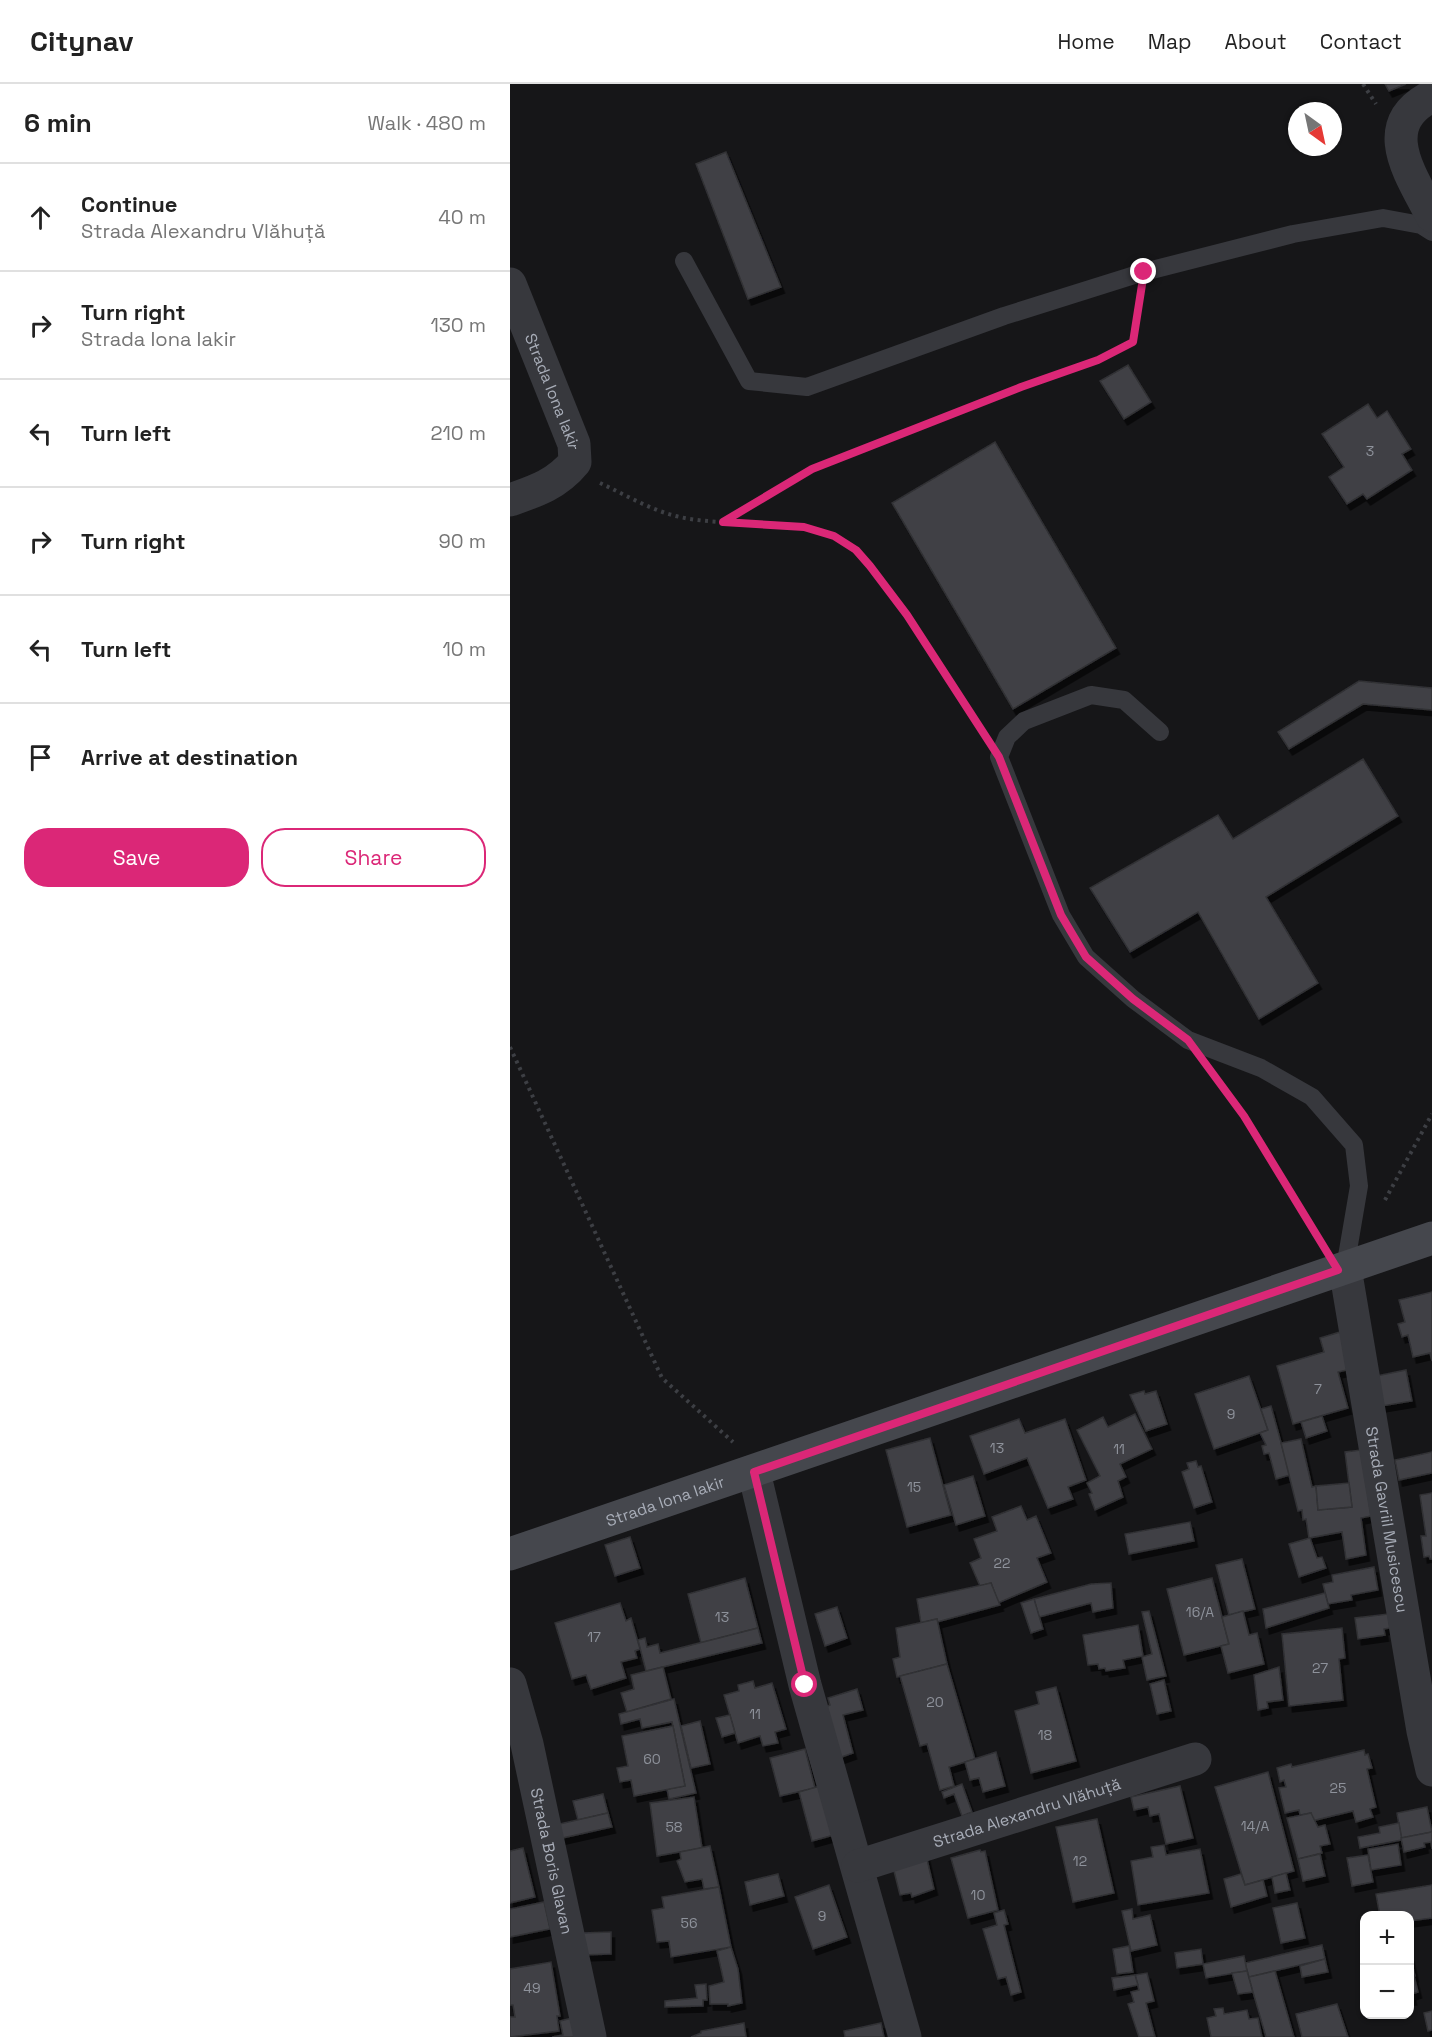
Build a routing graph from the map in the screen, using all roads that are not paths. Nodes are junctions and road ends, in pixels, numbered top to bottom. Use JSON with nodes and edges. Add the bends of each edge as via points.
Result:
{"nodes":[{"id":1,"x":1432,"y":96,"type":"edge"},
{"id":2,"x":1432,"y":216,"type":"edge"},
{"id":3,"x":1432,"y":232,"type":"edge"},
{"id":4,"x":684,"y":261,"type":"dead end"},
{"id":5,"x":510,"y":284,"type":"edge"},
{"id":6,"x":510,"y":500,"type":"edge"},
{"id":7,"x":1160,"y":732,"type":"dead end"},
{"id":8,"x":1432,"y":1238,"type":"edge"},
{"id":9,"x":1342,"y":1269,"type":"junction"},
{"id":10,"x":754,"y":1472,"type":"junction"},
{"id":11,"x":510,"y":1554,"type":"edge"},
{"id":12,"x":510,"y":1684,"type":"edge"},
{"id":13,"x":1195,"y":1760,"type":"dead end"},
{"id":14,"x":1432,"y":1770,"type":"edge"},
{"id":15,"x":858,"y":1866,"type":"junction"},
{"id":16,"x":590,"y":2037,"type":"edge"},
{"id":17,"x":905,"y":2037,"type":"edge"}],
"edges":[{"from":1,"to":2,"type":"street","via":[[1418,103],[1403,120],[1399,139]]},
{"from":3,"to":4,"type":"lane","via":[[1421,225],[1383,218],[1293,234],[1144,272],[1004,316],[807,387],[749,381]]},
{"from":5,"to":6,"type":"street","name":"Strada Iona Iakir","via":[[574,444],[575,462],[563,477]]},
{"from":7,"to":9,"type":"lane","via":[[1124,700],[1091,694],[1024,721],[1006,736],[999,757],[1061,915],[1086,957],[1188,1040],[1261,1068],[1312,1097],[1354,1145],[1359,1186]]},
{"from":8,"to":9,"type":"street","name":"Strada Iona Iakir"},
{"from":9,"to":10,"type":"street","name":"Strada Iona Iakir"},
{"from":9,"to":14,"type":"street","name":"Strada Gavriil Musicescu"},
{"from":10,"to":11,"type":"street","name":"Strada Iona Iakir"},
{"from":10,"to":15,"type":"street","via":[[805,1685]]},
{"from":12,"to":16,"type":"street","name":"Strada Boris Glavan","via":[[527,1744]]},
{"from":13,"to":15,"type":"street","name":"Strada Alexandru Vlăhuță"},
{"from":15,"to":17,"type":"street"}]}
